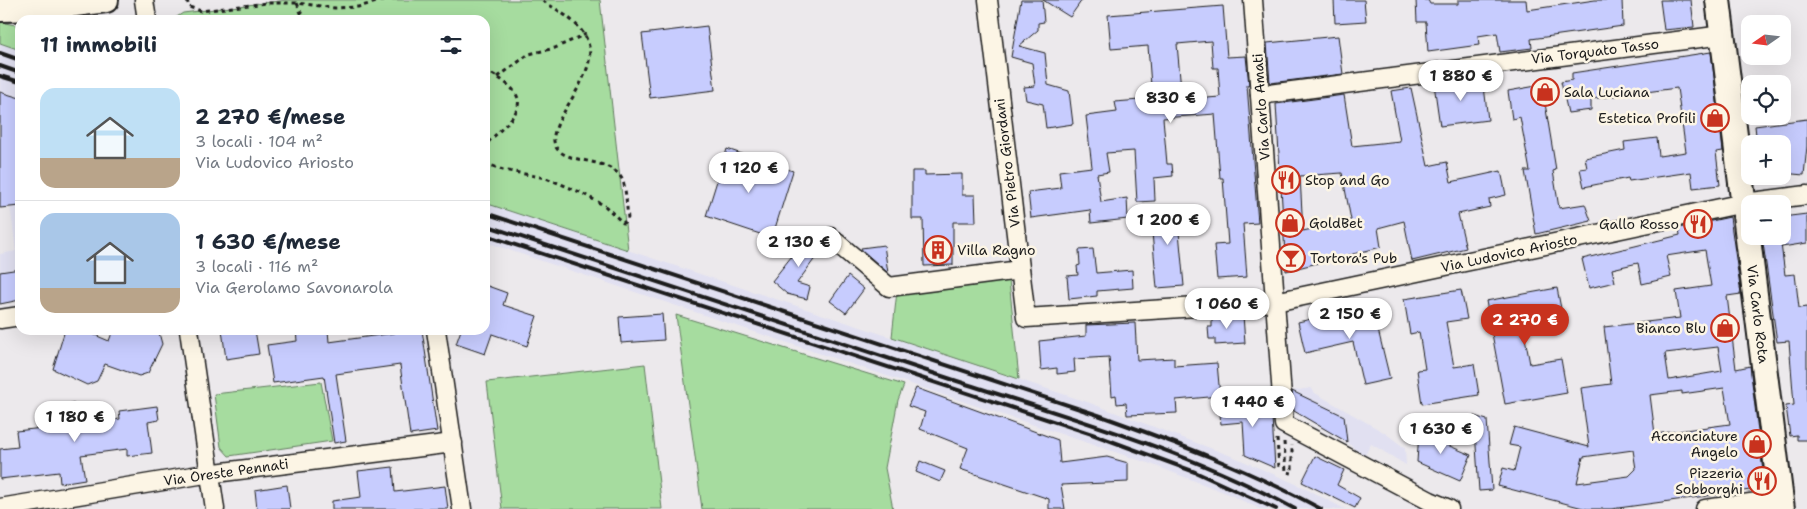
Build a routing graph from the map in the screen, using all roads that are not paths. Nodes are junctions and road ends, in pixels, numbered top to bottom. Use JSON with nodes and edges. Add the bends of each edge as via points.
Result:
{"nodes":[{"id":1,"x":106,"y":0,"type":"edge"},
{"id":2,"x":144,"y":0,"type":"edge"},
{"id":3,"x":988,"y":0,"type":"edge"},
{"id":4,"x":1253,"y":0,"type":"edge"},
{"id":5,"x":1718,"y":0,"type":"edge"},
{"id":6,"x":0,"y":9,"type":"edge"},
{"id":7,"x":146,"y":15,"type":"edge"},
{"id":8,"x":1723,"y":35,"type":"junction"},
{"id":9,"x":1260,"y":94,"type":"junction"},
{"id":10,"x":1743,"y":195,"type":"edge"},
{"id":11,"x":1807,"y":195,"type":"edge"},
{"id":12,"x":1791,"y":197,"type":"edge"},
{"id":13,"x":1741,"y":204,"type":"edge"},
{"id":14,"x":830,"y":237,"type":"dead end"},
{"id":15,"x":1749,"y":245,"type":"edge"},
{"id":16,"x":1020,"y":270,"type":"junction"},
{"id":17,"x":1275,"y":302,"type":"junction"},
{"id":18,"x":15,"y":317,"type":"edge"},
{"id":19,"x":0,"y":319,"type":"edge"},
{"id":20,"x":190,"y":335,"type":"edge"},
{"id":21,"x":437,"y":335,"type":"edge"},
{"id":22,"x":453,"y":443,"type":"junction"},
{"id":23,"x":211,"y":474,"type":"junction"},
{"id":24,"x":1781,"y":504,"type":"edge"},
{"id":25,"x":0,"y":508,"type":"edge"},
{"id":26,"x":215,"y":509,"type":"edge"},
{"id":27,"x":462,"y":509,"type":"edge"},
{"id":28,"x":1449,"y":509,"type":"edge"},
{"id":29,"x":1705,"y":509,"type":"edge"}],
"edges":[{"from":1,"to":6,"type":"street","via":[[44,8]]},
{"from":2,"to":7,"type":"street"},
{"from":3,"to":16,"type":"street","name":"Via Pietro Giordani"},
{"from":4,"to":9,"type":"street","name":"Via Carlo Amati"},
{"from":5,"to":8,"type":"street","name":"Via Carlo Rota"},
{"from":8,"to":9,"type":"street","name":"Via Torquato Tasso"},
{"from":8,"to":10,"type":"street","name":"Via Carlo Rota"},
{"from":9,"to":17,"type":"street","name":"Via Carlo Amati"},
{"from":11,"to":12,"type":"street","name":"Via Ludovico Ariosto"},
{"from":13,"to":17,"type":"street","name":"Via Ludovico Ariosto"},
{"from":14,"to":16,"type":"street","via":[[889,287]]},
{"from":15,"to":24,"type":"street","name":"Via Carlo Rota"},
{"from":16,"to":17,"type":"street","name":"Via Pietro Giordani","via":[[1026,318]]},
{"from":17,"to":28,"type":"street","name":"Via Carlo Amati","via":[[1288,431]]},
{"from":18,"to":19,"type":"street"},
{"from":20,"to":23,"type":"street"},
{"from":21,"to":22,"type":"street"},
{"from":22,"to":23,"type":"street","name":"Via Oreste Pennati"},
{"from":22,"to":27,"type":"street"},
{"from":23,"to":25,"type":"street","name":"Via Oreste Pennati"},
{"from":23,"to":26,"type":"street"},
{"from":24,"to":29,"type":"street"}]}
